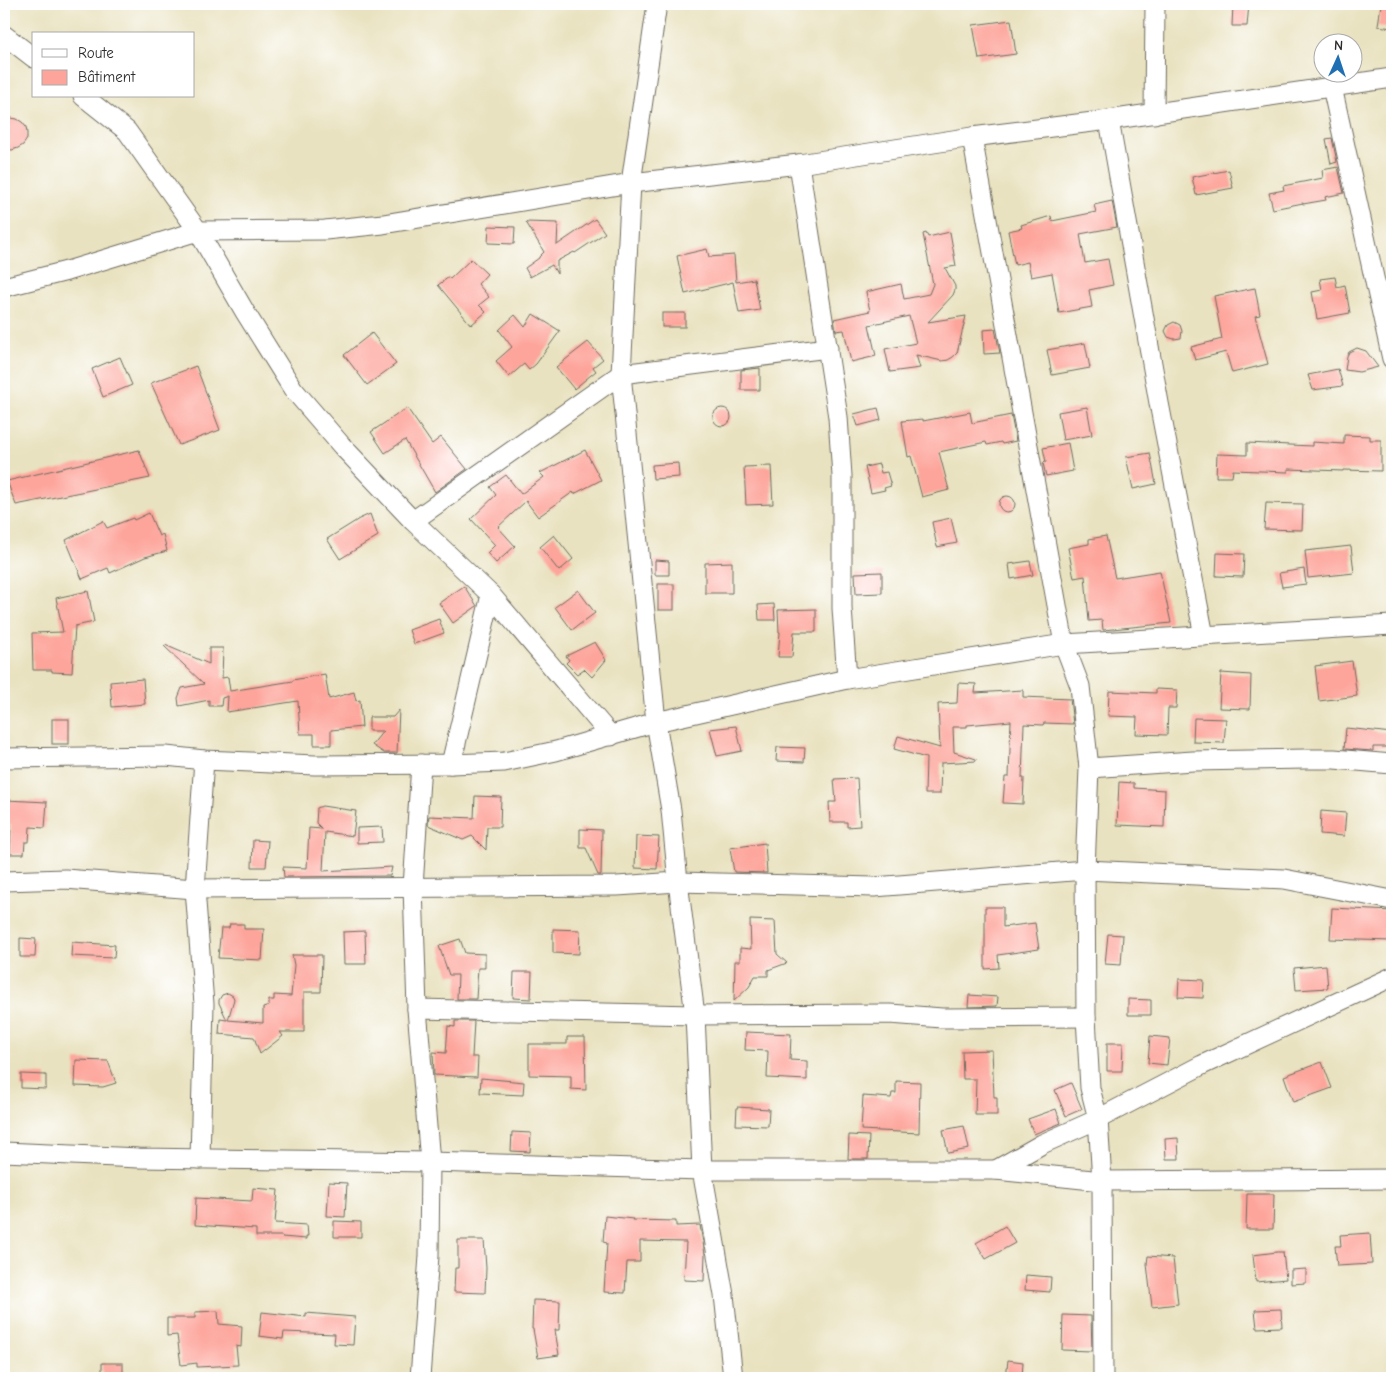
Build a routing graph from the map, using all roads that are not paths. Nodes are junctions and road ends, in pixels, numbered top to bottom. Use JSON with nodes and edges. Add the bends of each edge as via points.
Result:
{"nodes":[{"id":1,"x":657,"y":4,"type":"edge"},
{"id":2,"x":1155,"y":4,"type":"edge"},
{"id":3,"x":4,"y":34,"type":"edge"},
{"id":4,"x":32,"y":56,"type":"edge"},
{"id":5,"x":1392,"y":78,"type":"edge"},
{"id":6,"x":1332,"y":87,"type":"junction"},
{"id":7,"x":85,"y":98,"type":"edge"},
{"id":8,"x":1154,"y":114,"type":"junction"},
{"id":9,"x":1109,"y":120,"type":"junction"},
{"id":10,"x":972,"y":137,"type":"junction"},
{"id":11,"x":799,"y":164,"type":"junction"},
{"id":12,"x":631,"y":183,"type":"junction"},
{"id":13,"x":198,"y":231,"type":"junction"},
{"id":14,"x":4,"y":287,"type":"edge"},
{"id":15,"x":828,"y":348,"type":"junction"},
{"id":16,"x":1392,"y":359,"type":"edge"},
{"id":17,"x":621,"y":374,"type":"junction"},
{"id":18,"x":413,"y":521,"type":"junction"},
{"id":19,"x":491,"y":595,"type":"junction"},
{"id":20,"x":1392,"y":625,"type":"edge"},
{"id":21,"x":1204,"y":636,"type":"junction"},
{"id":22,"x":1064,"y":644,"type":"junction"},
{"id":23,"x":846,"y":679,"type":"junction"},
{"id":24,"x":656,"y":722,"type":"junction"},
{"id":25,"x":611,"y":736,"type":"junction"},
{"id":26,"x":4,"y":758,"type":"edge"},
{"id":27,"x":204,"y":760,"type":"junction"},
{"id":28,"x":421,"y":764,"type":"junction"},
{"id":29,"x":451,"y":764,"type":"junction"},
{"id":30,"x":1392,"y":764,"type":"edge"},
{"id":31,"x":1089,"y":768,"type":"junction"},
{"id":32,"x":1085,"y":870,"type":"junction"},
{"id":33,"x":4,"y":881,"type":"edge"},
{"id":34,"x":678,"y":882,"type":"junction"},
{"id":35,"x":413,"y":887,"type":"junction"},
{"id":36,"x":196,"y":889,"type":"junction"},
{"id":37,"x":1392,"y":900,"type":"edge"},
{"id":38,"x":1392,"y":977,"type":"edge"},
{"id":39,"x":417,"y":1010,"type":"junction"},
{"id":40,"x":695,"y":1015,"type":"junction"},
{"id":41,"x":1086,"y":1017,"type":"junction"},
{"id":42,"x":1098,"y":1119,"type":"junction"},
{"id":43,"x":4,"y":1152,"type":"edge"},
{"id":44,"x":200,"y":1159,"type":"junction"},
{"id":45,"x":430,"y":1162,"type":"junction"},
{"id":46,"x":702,"y":1170,"type":"junction"},
{"id":47,"x":996,"y":1170,"type":"junction"},
{"id":48,"x":1392,"y":1179,"type":"edge"},
{"id":49,"x":1102,"y":1181,"type":"junction"},
{"id":50,"x":420,"y":1378,"type":"edge"},
{"id":51,"x":733,"y":1378,"type":"edge"},
{"id":52,"x":1104,"y":1378,"type":"edge"}],
"edges":[{"from":1,"to":12,"type":"street"},
{"from":2,"to":8,"type":"street"},
{"from":3,"to":4,"type":"street"},
{"from":5,"to":6,"type":"street"},
{"from":6,"to":8,"type":"street"},
{"from":6,"to":16,"type":"street"},
{"from":7,"to":13,"type":"street","via":[[126,131]]},
{"from":8,"to":9,"type":"street"},
{"from":9,"to":10,"type":"street"},
{"from":9,"to":21,"type":"street"},
{"from":10,"to":11,"type":"street"},
{"from":10,"to":22,"type":"street"},
{"from":11,"to":12,"type":"street"},
{"from":11,"to":15,"type":"street"},
{"from":12,"to":13,"type":"street","via":[[383,224],[325,230]]},
{"from":12,"to":17,"type":"street"},
{"from":13,"to":14,"type":"street"},
{"from":13,"to":18,"type":"street","via":[[293,389]]},
{"from":15,"to":17,"type":"street"},
{"from":15,"to":23,"type":"street","via":[[842,476],[842,608]]},
{"from":17,"to":18,"type":"street"},
{"from":17,"to":24,"type":"street"},
{"from":18,"to":19,"type":"street"},
{"from":19,"to":25,"type":"street"},
{"from":19,"to":29,"type":"street"},
{"from":20,"to":21,"type":"street"},
{"from":21,"to":22,"type":"street"},
{"from":22,"to":23,"type":"street"},
{"from":22,"to":31,"type":"street","via":[[1080,686]]},
{"from":23,"to":24,"type":"street"},
{"from":24,"to":25,"type":"street"},
{"from":24,"to":34,"type":"street","via":[[671,810]]},
{"from":25,"to":29,"type":"street","via":[[504,762]]},
{"from":26,"to":27,"type":"street","via":[[166,756]]},
{"from":27,"to":28,"type":"street"},
{"from":27,"to":36,"type":"street"},
{"from":28,"to":29,"type":"street"},
{"from":28,"to":35,"type":"street"},
{"from":30,"to":31,"type":"street","via":[[1305,759],[1192,761]]},
{"from":31,"to":32,"type":"street"},
{"from":32,"to":34,"type":"street","via":[[874,887]]},
{"from":32,"to":37,"type":"street","via":[[1284,879]]},
{"from":32,"to":41,"type":"street"},
{"from":33,"to":36,"type":"street","via":[[65,879]]},
{"from":34,"to":35,"type":"street","via":[[617,886]]},
{"from":34,"to":40,"type":"street"},
{"from":35,"to":36,"type":"street"},
{"from":35,"to":39,"type":"street"},
{"from":36,"to":44,"type":"street","via":[[204,1004]]},
{"from":38,"to":42,"type":"street","via":[[1202,1065]]},
{"from":39,"to":40,"type":"street"},
{"from":39,"to":45,"type":"street"},
{"from":40,"to":41,"type":"street"},
{"from":40,"to":46,"type":"street"},
{"from":41,"to":42,"type":"street","via":[[1090,1088]]},
{"from":42,"to":47,"type":"street","via":[[1042,1144]]},
{"from":42,"to":49,"type":"street"},
{"from":43,"to":44,"type":"street"},
{"from":44,"to":45,"type":"street"},
{"from":45,"to":46,"type":"street"},
{"from":45,"to":50,"type":"street","via":[[429,1256]]},
{"from":46,"to":47,"type":"street"},
{"from":46,"to":51,"type":"street","via":[[724,1295]]},
{"from":47,"to":49,"type":"street"},
{"from":48,"to":49,"type":"street"},
{"from":49,"to":52,"type":"street"}]}
